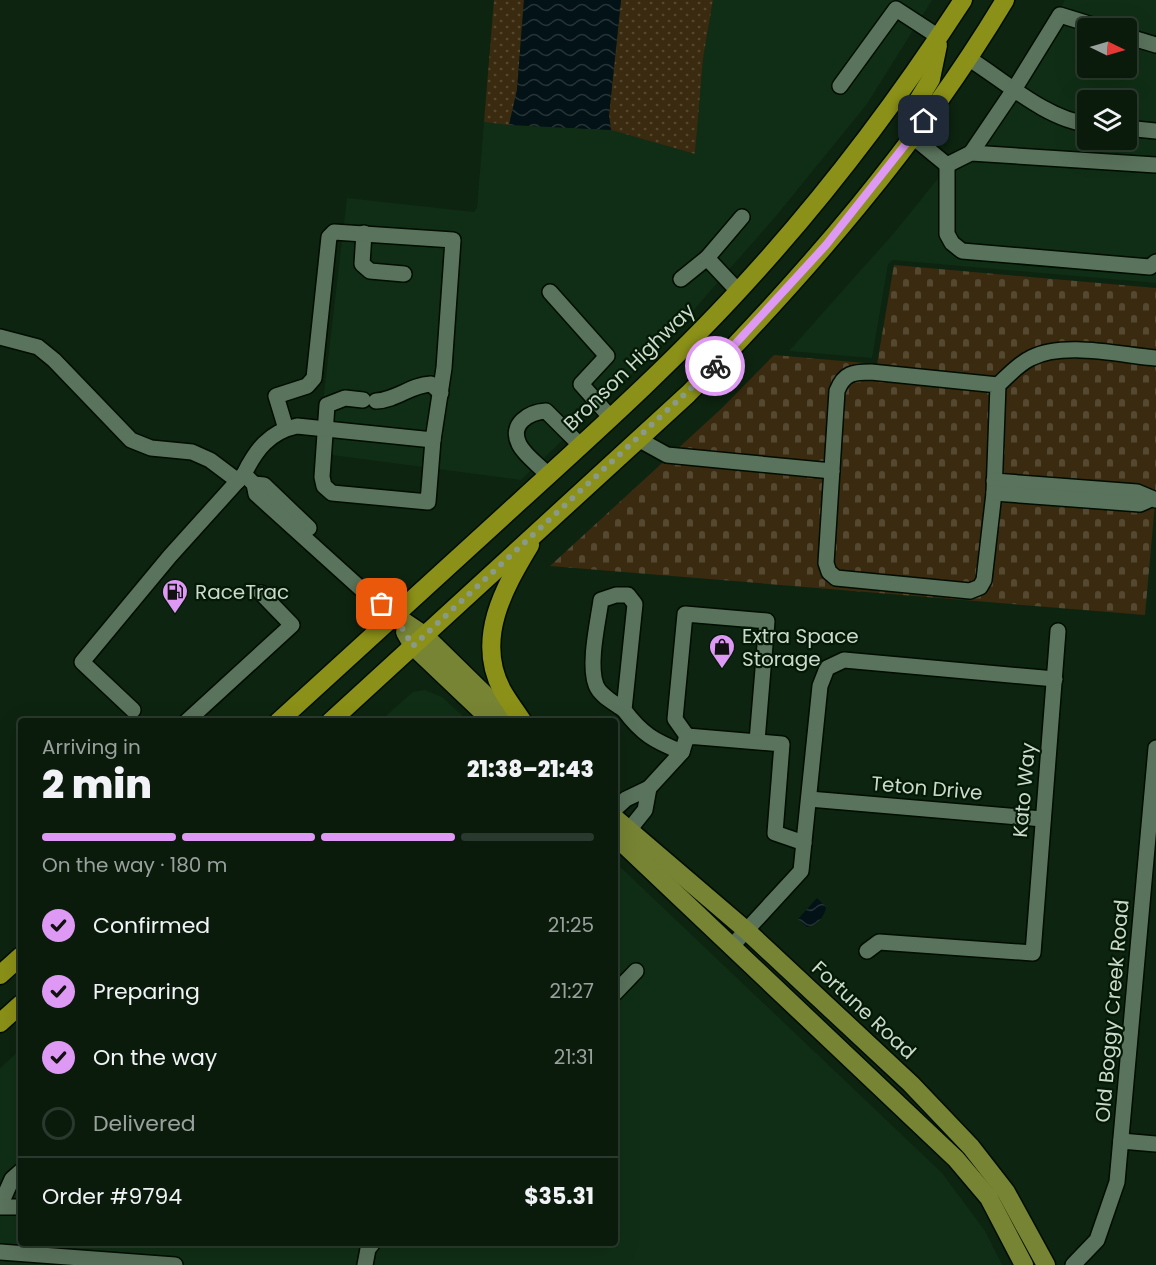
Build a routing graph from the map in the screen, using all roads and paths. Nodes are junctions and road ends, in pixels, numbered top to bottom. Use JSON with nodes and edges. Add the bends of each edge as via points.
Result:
{"nodes":[{"id":1,"x":963,"y":0,"type":"edge"},
{"id":2,"x":1005,"y":0,"type":"edge"},
{"id":3,"x":1077,"y":20,"type":"edge"},
{"id":4,"x":939,"y":37,"type":"junction"},
{"id":5,"x":1137,"y":39,"type":"edge"},
{"id":6,"x":1156,"y":45,"type":"edge"},
{"id":7,"x":968,"y":58,"type":"junction"},
{"id":8,"x":840,"y":86,"type":"dead end"},
{"id":9,"x":1016,"y":88,"type":"junction"},
{"id":10,"x":1077,"y":123,"type":"edge"},
{"id":11,"x":1137,"y":129,"type":"edge"},
{"id":12,"x":1156,"y":130,"type":"edge"},
{"id":13,"x":912,"y":137,"type":"junction"},
{"id":14,"x":971,"y":153,"type":"junction"},
{"id":15,"x":947,"y":165,"type":"junction"},
{"id":16,"x":1156,"y":165,"type":"edge"},
{"id":17,"x":742,"y":217,"type":"dead end"},
{"id":18,"x":364,"y":233,"type":"junction"},
{"id":19,"x":707,"y":258,"type":"junction"},
{"id":20,"x":1156,"y":262,"type":"edge"},
{"id":21,"x":404,"y":274,"type":"dead end"},
{"id":22,"x":681,"y":279,"type":"dead end"},
{"id":23,"x":738,"y":291,"type":"junction"},
{"id":24,"x":550,"y":292,"type":"dead end"},
{"id":25,"x":0,"y":337,"type":"edge"},
{"id":26,"x":1156,"y":358,"type":"edge"},
{"id":27,"x":998,"y":385,"type":"junction"},
{"id":28,"x":441,"y":393,"type":"junction"},
{"id":29,"x":611,"y":418,"type":"junction"},
{"id":30,"x":286,"y":429,"type":"junction"},
{"id":31,"x":324,"y":429,"type":"junction"},
{"id":32,"x":433,"y":440,"type":"junction"},
{"id":33,"x":638,"y":440,"type":"junction"},
{"id":34,"x":581,"y":446,"type":"junction"},
{"id":35,"x":832,"y":471,"type":"junction"},
{"id":36,"x":548,"y":476,"type":"junction"},
{"id":37,"x":245,"y":480,"type":"junction"},
{"id":38,"x":994,"y":487,"type":"junction"},
{"id":39,"x":1152,"y":500,"type":"edge"},
{"id":40,"x":542,"y":527,"type":"junction"},
{"id":41,"x":261,"y":593,"type":"dead end"},
{"id":42,"x":394,"y":615,"type":"junction"},
{"id":43,"x":1058,"y":631,"type":"dead end"},
{"id":44,"x":418,"y":640,"type":"junction"},
{"id":45,"x":1055,"y":679,"type":"junction"},
{"id":46,"x":133,"y":710,"type":"dead end"},
{"id":47,"x":624,"y":710,"type":"junction"},
{"id":48,"x":190,"y":718,"type":"edge"},
{"id":49,"x":282,"y":718,"type":"edge"},
{"id":50,"x":334,"y":718,"type":"edge"},
{"id":51,"x":489,"y":718,"type":"edge"},
{"id":52,"x":508,"y":718,"type":"edge"},
{"id":53,"x":520,"y":718,"type":"edge"},
{"id":54,"x":687,"y":736,"type":"junction"},
{"id":55,"x":757,"y":741,"type":"junction"},
{"id":56,"x":1156,"y":748,"type":"edge"},
{"id":57,"x":682,"y":752,"type":"junction"},
{"id":58,"x":649,"y":788,"type":"junction"},
{"id":59,"x":809,"y":800,"type":"junction"},
{"id":60,"x":618,"y":806,"type":"edge"},
{"id":61,"x":1043,"y":819,"type":"junction"},
{"id":62,"x":620,"y":828,"type":"edge"},
{"id":63,"x":804,"y":843,"type":"junction"},
{"id":64,"x":1152,"y":848,"type":"edge"},
{"id":65,"x":747,"y":931,"type":"junction"},
{"id":66,"x":732,"y":946,"type":"junction"},
{"id":67,"x":867,"y":951,"type":"dead end"},
{"id":68,"x":18,"y":959,"type":"edge"},
{"id":69,"x":636,"y":971,"type":"dead end"},
{"id":70,"x":0,"y":975,"type":"edge"},
{"id":71,"x":618,"y":990,"type":"edge"},
{"id":72,"x":18,"y":1007,"type":"edge"},
{"id":73,"x":0,"y":1023,"type":"edge"},
{"id":74,"x":1122,"y":1141,"type":"junction"},
{"id":75,"x":1156,"y":1144,"type":"edge"},
{"id":76,"x":18,"y":1174,"type":"edge"},
{"id":77,"x":0,"y":1207,"type":"edge"},
{"id":78,"x":18,"y":1208,"type":"edge"},
{"id":79,"x":370,"y":1246,"type":"edge"},
{"id":80,"x":0,"y":1252,"type":"edge"},
{"id":81,"x":112,"y":1263,"type":"edge"},
{"id":82,"x":175,"y":1265,"type":"edge"},
{"id":83,"x":365,"y":1265,"type":"edge"},
{"id":84,"x":1024,"y":1265,"type":"edge"},
{"id":85,"x":1046,"y":1265,"type":"edge"},
{"id":86,"x":1073,"y":1265,"type":"edge"}],
"edges":[{"from":1,"to":4,"type":"highway","name":"Bronson Highway"},
{"from":2,"to":7,"type":"highway"},
{"from":3,"to":9,"type":"street","via":[[1060,15]]},
{"from":4,"to":8,"type":"street","via":[[896,9]]},
{"from":4,"to":13,"type":"highway","via":[[932,79],[912,112]]},
{"from":4,"to":23,"type":"highway","name":"Bronson Highway","via":[[842,171]]},
{"from":5,"to":6,"type":"street"},
{"from":7,"to":9,"type":"street"},
{"from":7,"to":13,"type":"highway"},
{"from":9,"to":10,"type":"street"},
{"from":9,"to":14,"type":"street"},
{"from":11,"to":12,"type":"street"},
{"from":13,"to":15,"type":"street"},
{"from":13,"to":33,"type":"highway","via":[[783,294]]},
{"from":14,"to":15,"type":"street"},
{"from":14,"to":16,"type":"street"},
{"from":15,"to":20,"type":"street","via":[[947,234],[962,250],[1150,267]]},
{"from":17,"to":19,"type":"street"},
{"from":18,"to":21,"type":"street","via":[[365,268]]},
{"from":18,"to":28,"type":"street","via":[[453,240]]},
{"from":18,"to":30,"type":"street","via":[[334,232],[329,237],[314,378],[307,386],[276,396]]},
{"from":19,"to":22,"type":"street"},
{"from":19,"to":23,"type":"street"},
{"from":23,"to":29,"type":"highway","name":"Bronson Highway"},
{"from":24,"to":29,"type":"street","via":[[607,356],[581,384]]},
{"from":25,"to":37,"type":"street","via":[[38,347],[46,353],[131,440],[151,448],[192,452]]},
{"from":26,"to":27,"type":"street","via":[[1051,351],[1021,363]]},
{"from":27,"to":35,"type":"street","via":[[852,372],[842,379],[837,391]]},
{"from":27,"to":38,"type":"street"},
{"from":28,"to":31,"type":"street","via":[[431,384],[370,400],[345,398],[327,405]]},
{"from":28,"to":32,"type":"street"},
{"from":29,"to":34,"type":"highway","name":"Bronson Highway"},
{"from":30,"to":31,"type":"street"},
{"from":30,"to":37,"type":"street","via":[[267,440],[253,455]]},
{"from":31,"to":32,"type":"street"},
{"from":31,"to":32,"type":"street","via":[[322,477],[332,494],[428,502]]},
{"from":33,"to":35,"type":"street","via":[[667,455]]},
{"from":33,"to":40,"type":"highway"},
{"from":34,"to":36,"type":"highway","name":"Bronson Highway"},
{"from":34,"to":36,"type":"street","via":[[546,411],[523,417],[517,431],[519,444]]},
{"from":35,"to":38,"type":"street","via":[[826,562],[836,578],[970,591],[980,587]]},
{"from":36,"to":42,"type":"highway","name":"Bronson Highway"},
{"from":37,"to":42,"type":"street"},
{"from":37,"to":46,"type":"street","via":[[170,556],[82,662]]},
{"from":38,"to":39,"type":"street","via":[[1140,504]]},
{"from":40,"to":44,"type":"highway"},
{"from":40,"to":53,"type":"highway","via":[[501,595],[494,618],[492,658],[501,688]]},
{"from":41,"to":48,"type":"street","via":[[292,625]]},
{"from":42,"to":44,"type":"main road"},
{"from":42,"to":49,"type":"highway","name":"Bronson Highway"},
{"from":43,"to":45,"type":"street","name":"Kato Way"},
{"from":44,"to":50,"type":"highway"},
{"from":44,"to":51,"type":"main road"},
{"from":44,"to":52,"type":"main road"},
{"from":45,"to":59,"type":"street","via":[[844,660],[827,668],[820,686]]},
{"from":45,"to":61,"type":"street","name":"Kato Way"},
{"from":47,"to":47,"type":"street","via":[[635,604],[628,595],[616,595],[601,600],[594,672],[596,686]]},
{"from":47,"to":57,"type":"street","via":[[639,730]]},
{"from":54,"to":55,"type":"street"},
{"from":54,"to":55,"type":"street","via":[[675,719],[685,614],[767,621]]},
{"from":54,"to":57,"type":"street"},
{"from":55,"to":63,"type":"street","via":[[782,744],[775,833]]},
{"from":56,"to":64,"type":"street","name":"Old Boggy Creek Road"},
{"from":57,"to":58,"type":"street"},
{"from":58,"to":60,"type":"street"},
{"from":58,"to":62,"type":"street","via":[[645,810]]},
{"from":59,"to":61,"type":"street","name":"Teton Drive"},
{"from":59,"to":63,"type":"street"},
{"from":61,"to":67,"type":"street","name":"Kato Way","via":[[1033,953],[879,942]]},
{"from":62,"to":65,"type":"main road","name":"Fortune Road"},
{"from":62,"to":66,"type":"main road"},
{"from":63,"to":65,"type":"street","via":[[801,871]]},
{"from":64,"to":74,"type":"street","name":"Old Boggy Creek Road"},
{"from":65,"to":66,"type":"street"},
{"from":65,"to":85,"type":"main road","name":"Fortune Road","via":[[911,1084],[971,1147],[1006,1192]]},
{"from":66,"to":84,"type":"main road","via":[[956,1159],[989,1198]]},
{"from":68,"to":70,"type":"highway"},
{"from":69,"to":71,"type":"street"},
{"from":72,"to":73,"type":"highway"},
{"from":74,"to":75,"type":"street"},
{"from":74,"to":86,"type":"street","name":"Old Boggy Creek Road","via":[[1117,1182],[1097,1240]]},
{"from":76,"to":77,"type":"street"},
{"from":77,"to":78,"type":"street"},
{"from":79,"to":83,"type":"street"},
{"from":80,"to":81,"type":"street"},
{"from":81,"to":82,"type":"street"}]}
